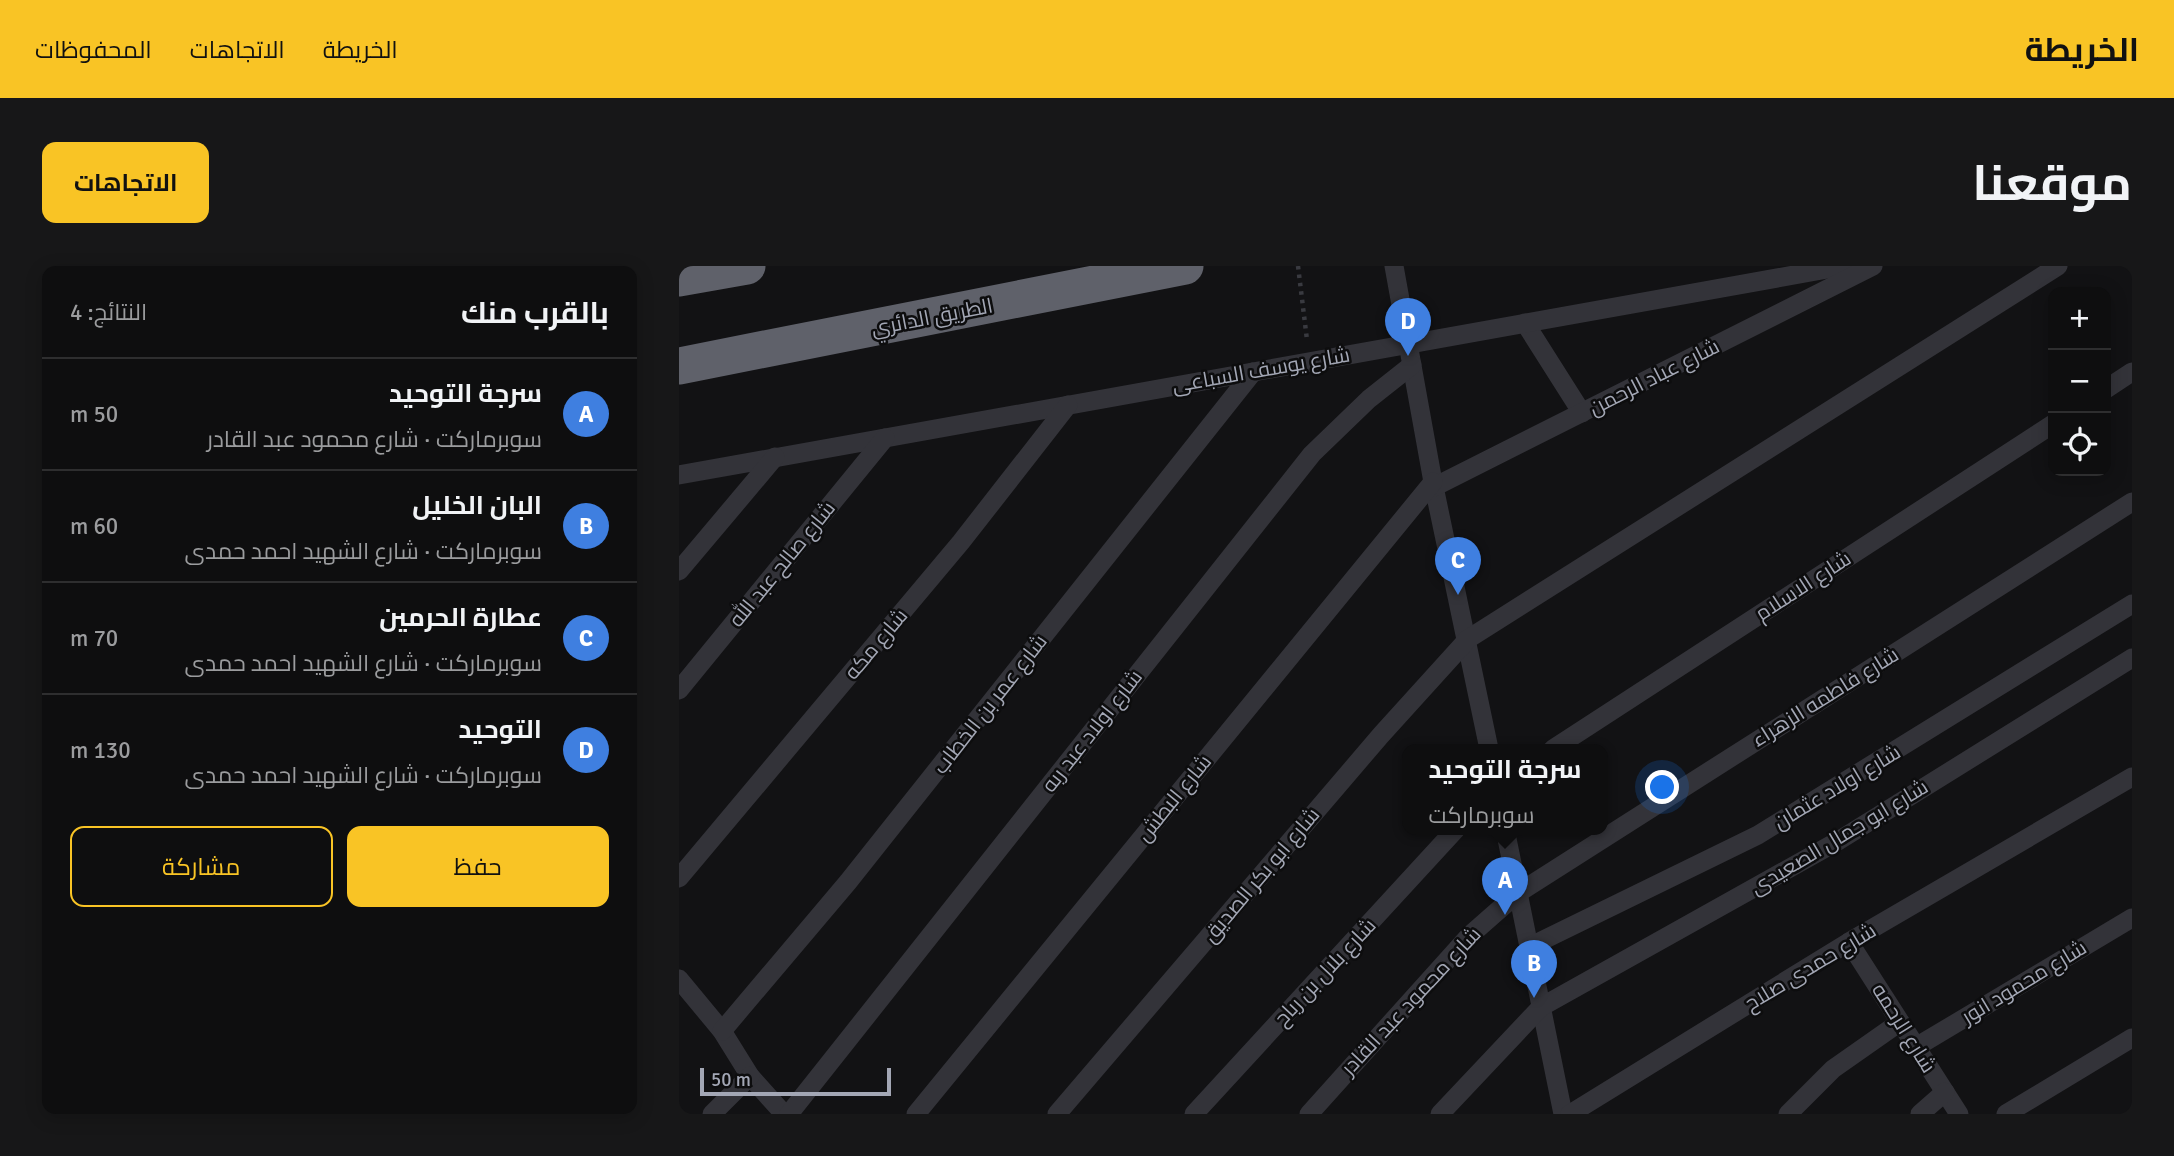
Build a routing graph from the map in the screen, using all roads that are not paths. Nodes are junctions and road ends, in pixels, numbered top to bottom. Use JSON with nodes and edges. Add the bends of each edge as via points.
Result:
{"nodes":[{"id":1,"x":747,"y":266,"type":"edge"},
{"id":2,"x":1185,"y":266,"type":"edge"},
{"id":3,"x":1394,"y":266,"type":"edge"},
{"id":4,"x":1844,"y":266,"type":"edge"},
{"id":5,"x":1873,"y":266,"type":"edge"},
{"id":6,"x":2058,"y":266,"type":"edge"},
{"id":7,"x":679,"y":278,"type":"edge"},
{"id":8,"x":1525,"y":323,"type":"junction"},
{"id":9,"x":1409,"y":344,"type":"junction"},
{"id":10,"x":1412,"y":365,"type":"junction"},
{"id":11,"x":679,"y":366,"type":"edge"},
{"id":12,"x":1253,"y":372,"type":"junction"},
{"id":13,"x":2132,"y":372,"type":"edge"},
{"id":14,"x":2111,"y":387,"type":"edge"},
{"id":15,"x":1068,"y":405,"type":"junction"},
{"id":16,"x":1582,"y":413,"type":"junction"},
{"id":17,"x":2048,"y":427,"type":"edge"},
{"id":18,"x":885,"y":438,"type":"junction"},
{"id":19,"x":775,"y":457,"type":"junction"},
{"id":20,"x":679,"y":475,"type":"edge"},
{"id":21,"x":1434,"y":484,"type":"junction"},
{"id":22,"x":2132,"y":502,"type":"edge"},
{"id":23,"x":679,"y":571,"type":"edge"},
{"id":24,"x":2132,"y":604,"type":"edge"},
{"id":25,"x":1468,"y":639,"type":"junction"},
{"id":26,"x":2132,"y":658,"type":"edge"},
{"id":27,"x":679,"y":690,"type":"edge"},
{"id":28,"x":1488,"y":744,"type":"edge"},
{"id":29,"x":1561,"y":744,"type":"edge"},
{"id":30,"x":2132,"y":777,"type":"edge"},
{"id":31,"x":1450,"y":835,"type":"edge"},
{"id":32,"x":1506,"y":835,"type":"edge"},
{"id":33,"x":679,"y":878,"type":"edge"},
{"id":34,"x":1518,"y":893,"type":"junction"},
{"id":35,"x":2132,"y":918,"type":"edge"},
{"id":36,"x":1849,"y":942,"type":"junction"},
{"id":37,"x":1529,"y":947,"type":"junction"},
{"id":38,"x":681,"y":986,"type":"edge"},
{"id":39,"x":1541,"y":1007,"type":"junction"},
{"id":40,"x":1901,"y":1022,"type":"junction"},
{"id":41,"x":722,"y":1031,"type":"junction"},
{"id":42,"x":2132,"y":1038,"type":"edge"},
{"id":43,"x":1916,"y":1047,"type":"junction"},
{"id":44,"x":750,"y":1076,"type":"junction"},
{"id":45,"x":1945,"y":1092,"type":"junction"},
{"id":46,"x":712,"y":1114,"type":"edge"},
{"id":47,"x":786,"y":1114,"type":"edge"},
{"id":48,"x":916,"y":1114,"type":"edge"},
{"id":49,"x":1057,"y":1114,"type":"edge"},
{"id":50,"x":1194,"y":1114,"type":"edge"},
{"id":51,"x":1309,"y":1114,"type":"edge"},
{"id":52,"x":1440,"y":1114,"type":"edge"},
{"id":53,"x":1563,"y":1114,"type":"edge"},
{"id":54,"x":1570,"y":1114,"type":"edge"},
{"id":55,"x":1788,"y":1114,"type":"edge"},
{"id":56,"x":1920,"y":1114,"type":"edge"},
{"id":57,"x":1959,"y":1114,"type":"edge"},
{"id":58,"x":2006,"y":1114,"type":"edge"}],
"edges":[{"from":1,"to":7,"type":"highway"},
{"from":2,"to":11,"type":"highway","name":"الطريق الدائري"},
{"from":3,"to":9,"type":"street"},
{"from":4,"to":8,"type":"street","name":"شارع يوسف السباعى"},
{"from":5,"to":16,"type":"street","name":"شارع عباد الرحمن"},
{"from":6,"to":25,"type":"street"},
{"from":8,"to":9,"type":"street","name":"شارع يوسف السباعى"},
{"from":8,"to":16,"type":"street"},
{"from":9,"to":10,"type":"street"},
{"from":9,"to":12,"type":"street","name":"شارع يوسف السباعى"},
{"from":10,"to":21,"type":"street"},
{"from":10,"to":47,"type":"street","name":"شارع اولاد عبد ربه","via":[[1312,454]]},
{"from":12,"to":15,"type":"street","name":"شارع يوسف السباعى"},
{"from":12,"to":41,"type":"street","name":"شارع عمر بن الخطاب","via":[[848,883]]},
{"from":13,"to":14,"type":"street"},
{"from":15,"to":18,"type":"street","name":"شارع يوسف السباعى"},
{"from":15,"to":33,"type":"street","name":"شارع مكه","via":[[961,542]]},
{"from":16,"to":21,"type":"street","name":"شارع عباد الرحمن"},
{"from":17,"to":29,"type":"street","name":"شارع الاسلام"},
{"from":18,"to":19,"type":"street","name":"شارع يوسف السباعى"},
{"from":18,"to":27,"type":"street","name":"شارع صالح عبد الله"},
{"from":19,"to":20,"type":"street","name":"شارع يوسف السباعى"},
{"from":19,"to":23,"type":"street"},
{"from":21,"to":25,"type":"street"},
{"from":21,"to":48,"type":"street","name":"شارع البطش"},
{"from":22,"to":34,"type":"street","name":"شارع فاطمه الزهراء"},
{"from":24,"to":37,"type":"street","name":"شارع اولاد عثمان","via":[[1758,835]]},
{"from":25,"to":28,"type":"street"},
{"from":25,"to":49,"type":"street","name":"شارع ابو بكر الصديق"},
{"from":26,"to":39,"type":"street","name":"شارع ابو جمال الصعيدى","via":[[1838,841]]},
{"from":30,"to":36,"type":"street","name":"شارع حمدى صلاح"},
{"from":31,"to":50,"type":"street","name":"شارع بلال بن رباح"},
{"from":32,"to":34,"type":"street"},
{"from":34,"to":37,"type":"street"},
{"from":34,"to":51,"type":"street","name":"شارع محمود عبد القادر","via":[[1468,937]]},
{"from":35,"to":43,"type":"street","name":"شارع محمود انور"},
{"from":36,"to":40,"type":"street","name":"شارع الرحمه"},
{"from":36,"to":54,"type":"street","name":"شارع حمدى صلاح"},
{"from":37,"to":39,"type":"street"},
{"from":38,"to":41,"type":"street"},
{"from":39,"to":52,"type":"street"},
{"from":39,"to":53,"type":"street"},
{"from":40,"to":43,"type":"street","name":"شارع الرحمه"},
{"from":40,"to":55,"type":"street","via":[[1842,1062]]},
{"from":41,"to":44,"type":"street"},
{"from":42,"to":58,"type":"street"},
{"from":43,"to":45,"type":"street","name":"شارع الرحمه"},
{"from":44,"to":46,"type":"street"},
{"from":44,"to":47,"type":"street"},
{"from":45,"to":56,"type":"street"},
{"from":45,"to":57,"type":"street","name":"شارع الرحمه"}]}
